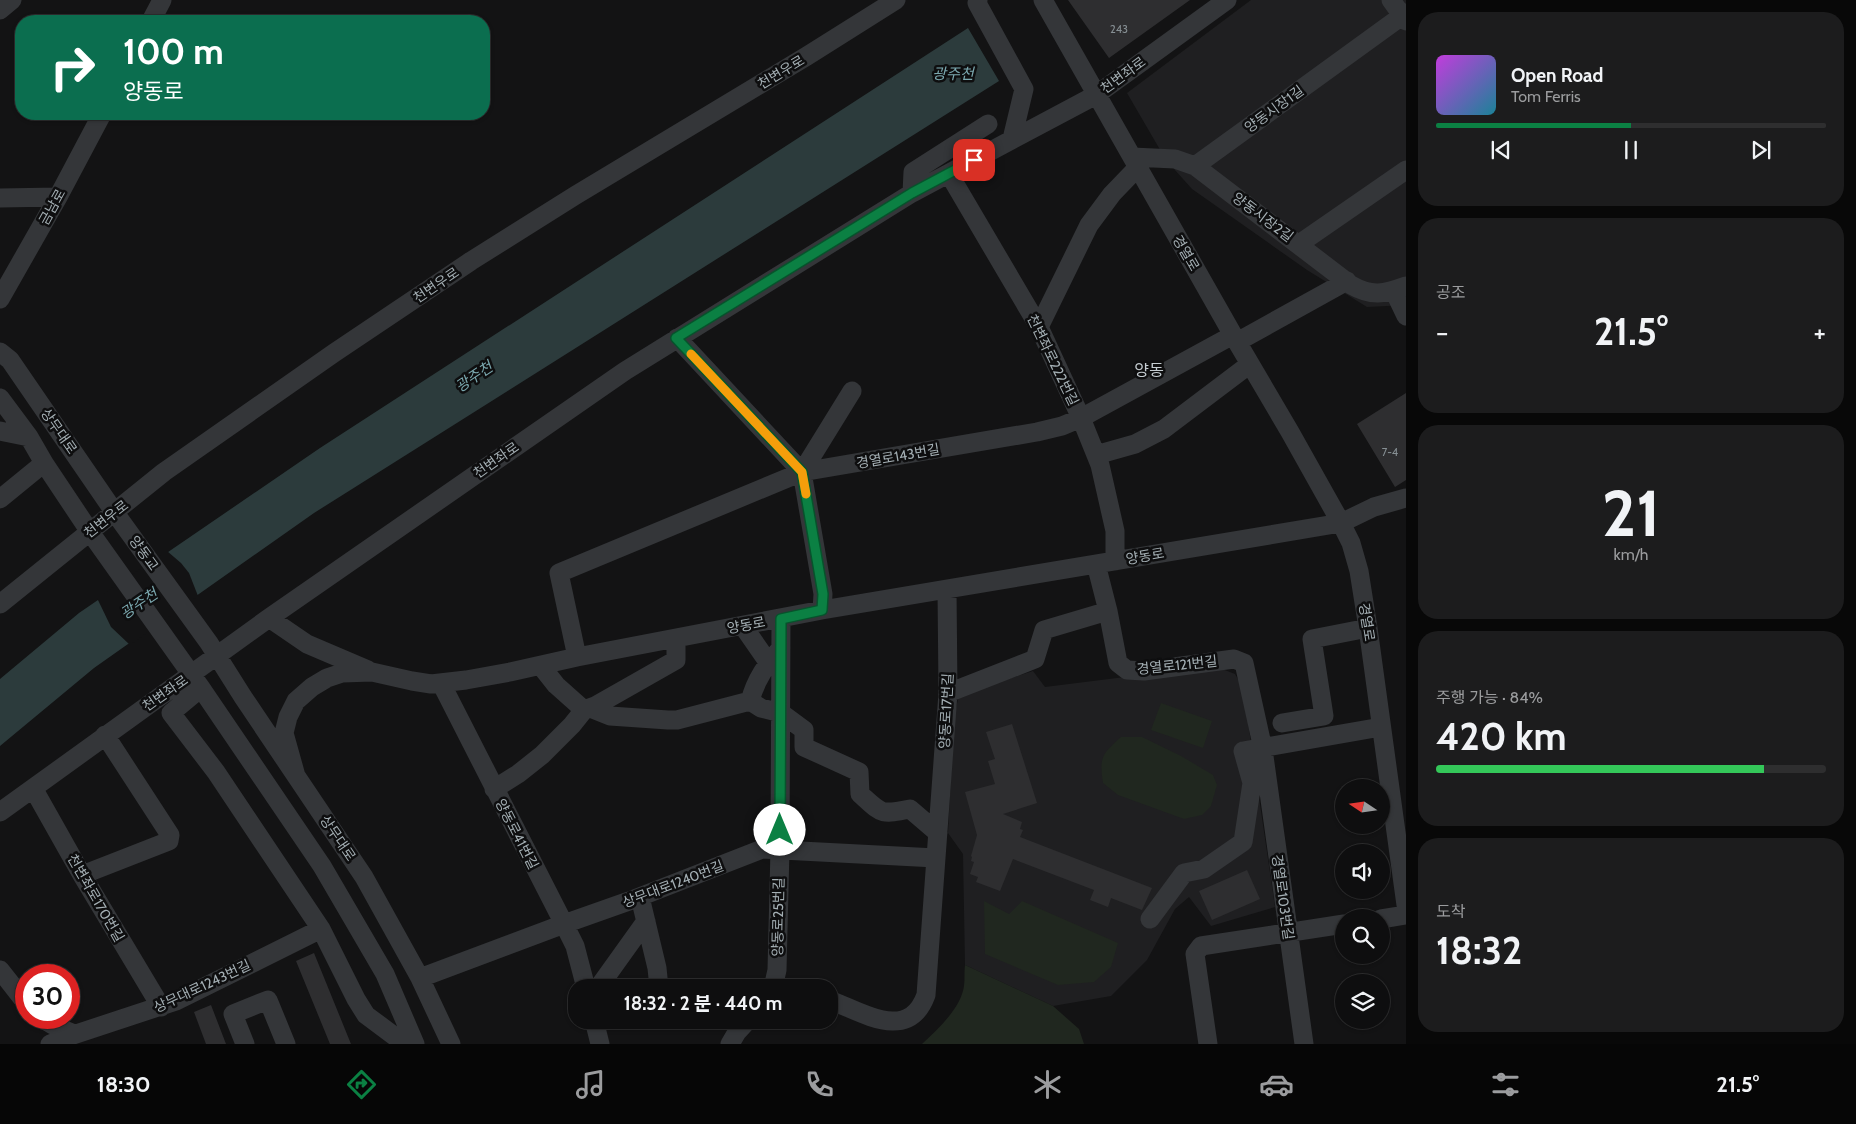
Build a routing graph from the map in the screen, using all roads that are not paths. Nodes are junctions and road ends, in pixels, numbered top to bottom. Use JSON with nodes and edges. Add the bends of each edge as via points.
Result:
{"nodes":[{"id":1,"x":12,"y":0,"type":"edge"},
{"id":2,"x":162,"y":0,"type":"edge"},
{"id":3,"x":886,"y":0,"type":"edge"},
{"id":4,"x":896,"y":0,"type":"edge"},
{"id":5,"x":1043,"y":0,"type":"edge"},
{"id":6,"x":1227,"y":0,"type":"edge"},
{"id":7,"x":1391,"y":0,"type":"edge"},
{"id":8,"x":975,"y":1,"type":"edge"},
{"id":9,"x":0,"y":10,"type":"edge"},
{"id":10,"x":154,"y":15,"type":"edge"},
{"id":11,"x":1405,"y":17,"type":"edge"},
{"id":12,"x":868,"y":18,"type":"junction"},
{"id":13,"x":1096,"y":95,"type":"junction"},
{"id":14,"x":99,"y":120,"type":"edge"},
{"id":15,"x":988,"y":124,"type":"dead end"},
{"id":16,"x":1012,"y":140,"type":"junction"},
{"id":17,"x":1135,"y":162,"type":"junction"},
{"id":18,"x":1195,"y":166,"type":"junction"},
{"id":19,"x":1406,"y":170,"type":"edge"},
{"id":20,"x":949,"y":174,"type":"junction"},
{"id":21,"x":912,"y":193,"type":"junction"},
{"id":22,"x":58,"y":197,"type":"junction"},
{"id":23,"x":0,"y":198,"type":"edge"},
{"id":24,"x":1298,"y":244,"type":"junction"},
{"id":25,"x":1346,"y":281,"type":"junction"},
{"id":26,"x":1400,"y":288,"type":"edge"},
{"id":27,"x":0,"y":298,"type":"edge"},
{"id":28,"x":1406,"y":316,"type":"edge"},
{"id":29,"x":1039,"y":327,"type":"junction"},
{"id":30,"x":676,"y":338,"type":"junction"},
{"id":31,"x":1235,"y":339,"type":"junction"},
{"id":32,"x":0,"y":352,"type":"edge"},
{"id":33,"x":1250,"y":364,"type":"junction"},
{"id":34,"x":852,"y":391,"type":"dead end"},
{"id":35,"x":0,"y":398,"type":"edge"},
{"id":36,"x":1081,"y":418,"type":"junction"},
{"id":37,"x":0,"y":430,"type":"edge"},
{"id":38,"x":29,"y":437,"type":"junction"},
{"id":39,"x":1096,"y":455,"type":"junction"},
{"id":40,"x":44,"y":463,"type":"junction"},
{"id":41,"x":802,"y":472,"type":"junction"},
{"id":42,"x":1406,"y":498,"type":"edge"},
{"id":43,"x":0,"y":499,"type":"edge"},
{"id":44,"x":115,"y":512,"type":"junction"},
{"id":45,"x":1342,"y":523,"type":"junction"},
{"id":46,"x":90,"y":532,"type":"junction"},
{"id":47,"x":1115,"y":561,"type":"junction"},
{"id":48,"x":1096,"y":564,"type":"junction"},
{"id":49,"x":947,"y":589,"type":"junction"},
{"id":50,"x":0,"y":604,"type":"edge"},
{"id":51,"x":822,"y":610,"type":"junction"},
{"id":52,"x":1108,"y":611,"type":"junction"},
{"id":53,"x":269,"y":618,"type":"junction"},
{"id":54,"x":781,"y":619,"type":"junction"},
{"id":55,"x":743,"y":626,"type":"junction"},
{"id":56,"x":1368,"y":628,"type":"junction"},
{"id":57,"x":676,"y":638,"type":"junction"},
{"id":58,"x":212,"y":650,"type":"junction"},
{"id":59,"x":774,"y":655,"type":"junction"},
{"id":60,"x":577,"y":658,"type":"junction"},
{"id":61,"x":541,"y":666,"type":"junction"},
{"id":62,"x":372,"y":672,"type":"junction"},
{"id":63,"x":191,"y":674,"type":"junction"},
{"id":64,"x":441,"y":683,"type":"junction"},
{"id":65,"x":948,"y":693,"type":"junction"},
{"id":66,"x":750,"y":701,"type":"junction"},
{"id":67,"x":587,"y":709,"type":"junction"},
{"id":68,"x":781,"y":714,"type":"junction"},
{"id":69,"x":1282,"y":722,"type":"dead end"},
{"id":70,"x":1381,"y":727,"type":"junction"},
{"id":71,"x":105,"y":735,"type":"junction"},
{"id":72,"x":1258,"y":750,"type":"junction"},
{"id":73,"x":296,"y":776,"type":"junction"},
{"id":74,"x":33,"y":788,"type":"junction"},
{"id":75,"x":494,"y":789,"type":"junction"},
{"id":76,"x":0,"y":812,"type":"edge"},
{"id":77,"x":938,"y":833,"type":"junction"},
{"id":78,"x":780,"y":849,"type":"junction"},
{"id":79,"x":936,"y":858,"type":"junction"},
{"id":80,"x":82,"y":875,"type":"junction"},
{"id":81,"x":640,"y":897,"type":"junction"},
{"id":82,"x":1406,"y":905,"type":"edge"},
{"id":83,"x":1406,"y":915,"type":"edge"},
{"id":84,"x":1390,"y":917,"type":"edge"},
{"id":85,"x":1150,"y":920,"type":"dead end"},
{"id":86,"x":646,"y":921,"type":"junction"},
{"id":87,"x":564,"y":924,"type":"junction"},
{"id":88,"x":1335,"y":925,"type":"edge"},
{"id":89,"x":321,"y":929,"type":"junction"},
{"id":90,"x":1287,"y":933,"type":"junction"},
{"id":91,"x":0,"y":970,"type":"edge"},
{"id":92,"x":420,"y":978,"type":"junction"},
{"id":93,"x":584,"y":979,"type":"edge"},
{"id":94,"x":604,"y":979,"type":"edge"},
{"id":95,"x":657,"y":979,"type":"edge"},
{"id":96,"x":775,"y":979,"type":"edge"},
{"id":97,"x":15,"y":989,"type":"edge"},
{"id":98,"x":838,"y":1004,"type":"edge"},
{"id":99,"x":161,"y":1007,"type":"junction"},
{"id":100,"x":63,"y":1029,"type":"edge"},
{"id":101,"x":596,"y":1029,"type":"edge"},
{"id":102,"x":740,"y":1029,"type":"edge"},
{"id":103,"x":74,"y":1034,"type":"junction"},
{"id":104,"x":50,"y":1044,"type":"edge"},
{"id":105,"x":245,"y":1044,"type":"edge"},
{"id":106,"x":286,"y":1044,"type":"edge"},
{"id":107,"x":405,"y":1044,"type":"edge"},
{"id":108,"x":415,"y":1044,"type":"edge"},
{"id":109,"x":451,"y":1044,"type":"edge"},
{"id":110,"x":600,"y":1044,"type":"edge"},
{"id":111,"x":730,"y":1044,"type":"edge"},
{"id":112,"x":1208,"y":1044,"type":"edge"},
{"id":113,"x":1304,"y":1044,"type":"edge"}],
"edges":[{"from":1,"to":9,"type":"street"},
{"from":2,"to":10,"type":"street"},
{"from":3,"to":12,"type":"street"},
{"from":4,"to":12,"type":"street","name":"천변우로"},
{"from":5,"to":13,"type":"street","name":"경열로"},
{"from":6,"to":13,"type":"street","name":"천변좌로"},
{"from":7,"to":11,"type":"street"},
{"from":8,"to":16,"type":"street","via":[[1024,89]]},
{"from":11,"to":18,"type":"street","name":"양동시장1길"},
{"from":12,"to":44,"type":"street","name":"천변우로","via":[[472,261],[244,414]]},
{"from":13,"to":16,"type":"street","name":"천변좌로"},
{"from":13,"to":17,"type":"street","name":"경열로"},
{"from":14,"to":22,"type":"street","name":"금남로"},
{"from":15,"to":21,"type":"street","via":[[913,172]]},
{"from":16,"to":20,"type":"street","name":"천변좌로"},
{"from":17,"to":18,"type":"street","via":[[1175,158]]},
{"from":17,"to":29,"type":"street","via":[[1089,225]]},
{"from":17,"to":31,"type":"street","name":"경열로"},
{"from":18,"to":24,"type":"street","name":"양동시장2길"},
{"from":19,"to":24,"type":"street","name":"양동시장2길"},
{"from":20,"to":21,"type":"street","name":"천변좌로"},
{"from":20,"to":29,"type":"street","name":"천변좌로222번길"},
{"from":21,"to":30,"type":"street","name":"천변좌로"},
{"from":22,"to":23,"type":"street"},
{"from":22,"to":27,"type":"street","name":"금남로"},
{"from":24,"to":25,"type":"street"},
{"from":25,"to":26,"type":"street","via":[[1364,292],[1378,293]]},
{"from":25,"to":31,"type":"street","name":"경열로143번길"},
{"from":26,"to":28,"type":"street"},
{"from":29,"to":36,"type":"street","name":"천변좌로222번길"},
{"from":30,"to":41,"type":"street"},
{"from":30,"to":53,"type":"street","name":"천변좌로"},
{"from":31,"to":33,"type":"street","name":"경열로"},
{"from":31,"to":36,"type":"street","name":"경열로143번길"},
{"from":32,"to":44,"type":"street","name":"상무대로","via":[[10,360]]},
{"from":33,"to":39,"type":"street","via":[[1164,429],[1135,444]]},
{"from":33,"to":45,"type":"street","name":"경열로"},
{"from":34,"to":41,"type":"street"},
{"from":35,"to":38,"type":"street","name":"상무대로"},
{"from":36,"to":39,"type":"street","name":"천변좌로222번길"},
{"from":36,"to":41,"type":"street","name":"경열로143번길","via":[[1037,432]]},
{"from":37,"to":38,"type":"street","name":"상무대로"},
{"from":38,"to":40,"type":"street","name":"상무대로"},
{"from":39,"to":47,"type":"street","name":"천변좌로222번길","via":[[1115,531]]},
{"from":40,"to":43,"type":"street"},
{"from":40,"to":46,"type":"street","name":"상무대로"},
{"from":41,"to":51,"type":"street","via":[[823,594]]},
{"from":41,"to":60,"type":"street","name":"경열로143번길","via":[[559,573]]},
{"from":42,"to":45,"type":"street","name":"양동로","via":[[1374,507]]},
{"from":44,"to":46,"type":"street","name":"천변우로"},
{"from":44,"to":58,"type":"street","name":"양동교"},
{"from":45,"to":47,"type":"street","name":"양동로"},
{"from":45,"to":56,"type":"street","name":"경열로","via":[[1355,555]]},
{"from":46,"to":50,"type":"street","name":"천변우로"},
{"from":46,"to":63,"type":"street","name":"상무대로"},
{"from":47,"to":48,"type":"street","name":"양동로"},
{"from":48,"to":49,"type":"street","name":"양동로"},
{"from":48,"to":52,"type":"street"},
{"from":49,"to":51,"type":"street","name":"양동로"},
{"from":49,"to":65,"type":"street","name":"양동로17번길"},
{"from":51,"to":54,"type":"street","name":"양동로"},
{"from":52,"to":65,"type":"street","via":[[1044,630],[1035,659]]},
{"from":52,"to":72,"type":"street","name":"경열로121번길","via":[[1118,663],[1127,670],[1144,671],[1234,659],[1244,663]]},
{"from":53,"to":58,"type":"street","name":"천변좌로"},
{"from":53,"to":62,"type":"street","via":[[307,644]]},
{"from":54,"to":55,"type":"street","name":"양동로"},
{"from":54,"to":59,"type":"street","name":"양동로25번길"},
{"from":55,"to":57,"type":"street","name":"양동로"},
{"from":55,"to":59,"type":"street"},
{"from":56,"to":69,"type":"street","via":[[1312,639],[1324,716]]},
{"from":56,"to":70,"type":"street","name":"경열로"},
{"from":57,"to":60,"type":"street","name":"양동로"},
{"from":57,"to":67,"type":"street","via":[[676,660]]},
{"from":58,"to":63,"type":"street","name":"천변좌로"},
{"from":58,"to":73,"type":"street","name":"상무대로"},
{"from":59,"to":66,"type":"street","name":"양동로25번길","via":[[757,680]]},
{"from":59,"to":68,"type":"street","name":"양동로25번길"},
{"from":60,"to":61,"type":"street","name":"양동로"},
{"from":61,"to":64,"type":"street","name":"양동로"},
{"from":61,"to":67,"type":"street","via":[[556,686]]},
{"from":62,"to":64,"type":"street","name":"양동로","via":[[412,682]]},
{"from":62,"to":73,"type":"street","name":"양동로","via":[[327,678],[296,701],[284,734]]},
{"from":63,"to":71,"type":"street","name":"천변좌로"},
{"from":63,"to":89,"type":"street","via":[[171,713],[216,772]]},
{"from":63,"to":108,"type":"street","name":"상무대로","via":[[322,866],[385,974]]},
{"from":64,"to":75,"type":"street","name":"양동로41번길"},
{"from":65,"to":77,"type":"street","name":"양동로17번길"},
{"from":66,"to":67,"type":"street","via":[[677,720],[610,716]]},
{"from":66,"to":68,"type":"street"},
{"from":67,"to":75,"type":"street","via":[[542,755]]},
{"from":68,"to":77,"type":"street","via":[[804,730],[804,747],[859,772],[860,794],[879,812],[910,809]]},
{"from":68,"to":78,"type":"street","name":"양동로25번길"},
{"from":70,"to":72,"type":"street"},
{"from":70,"to":82,"type":"street","name":"경열로"},
{"from":71,"to":74,"type":"street","name":"천변좌로"},
{"from":71,"to":80,"type":"street","via":[[170,835],[169,841]]},
{"from":72,"to":85,"type":"street","via":[[1243,752],[1252,783],[1243,842],[1204,869],[1184,873]]},
{"from":72,"to":90,"type":"street","name":"경열로103번길"},
{"from":73,"to":92,"type":"street","name":"상무대로","via":[[364,876]]},
{"from":74,"to":76,"type":"street","name":"천변좌로"},
{"from":74,"to":80,"type":"street","name":"천변좌로170번길"},
{"from":75,"to":87,"type":"street","name":"양동로41번길"},
{"from":77,"to":79,"type":"street","name":"양동로17번길"},
{"from":78,"to":79,"type":"street","name":"상무대로1240번길"},
{"from":78,"to":81,"type":"street","name":"상무대로1240번길","via":[[762,849]]},
{"from":78,"to":96,"type":"street","name":"양동로25번길"},
{"from":79,"to":98,"type":"street","name":"양동로17번길","via":[[928,976],[923,1003],[903,1022],[893,1024],[885,1024]]},
{"from":80,"to":99,"type":"street","name":"천변좌로170번길"},
{"from":81,"to":86,"type":"street"},
{"from":81,"to":87,"type":"street","name":"상무대로1240번길"},
{"from":83,"to":84,"type":"street"},
{"from":86,"to":94,"type":"street"},
{"from":86,"to":95,"type":"street"},
{"from":87,"to":92,"type":"street","name":"상무대로1240번길"},
{"from":87,"to":93,"type":"street","name":"양동로41번길","via":[[575,946]]},
{"from":88,"to":90,"type":"street"},
{"from":89,"to":99,"type":"street","name":"상무대로1243번길"},
{"from":89,"to":107,"type":"street","via":[[366,1015]]},
{"from":90,"to":112,"type":"street","via":[[1200,946],[1195,954]]},
{"from":90,"to":113,"type":"street","name":"경열로103번길"},
{"from":91,"to":97,"type":"street"},
{"from":92,"to":109,"type":"street","name":"상무대로"},
{"from":99,"to":103,"type":"street","name":"상무대로1243번길"},
{"from":100,"to":103,"type":"street"},
{"from":101,"to":110,"type":"street"},
{"from":102,"to":111,"type":"street"},
{"from":103,"to":104,"type":"street","name":"상무대로1243번길"},
{"from":105,"to":106,"type":"street","via":[[233,1014],[268,1000]]}]}
